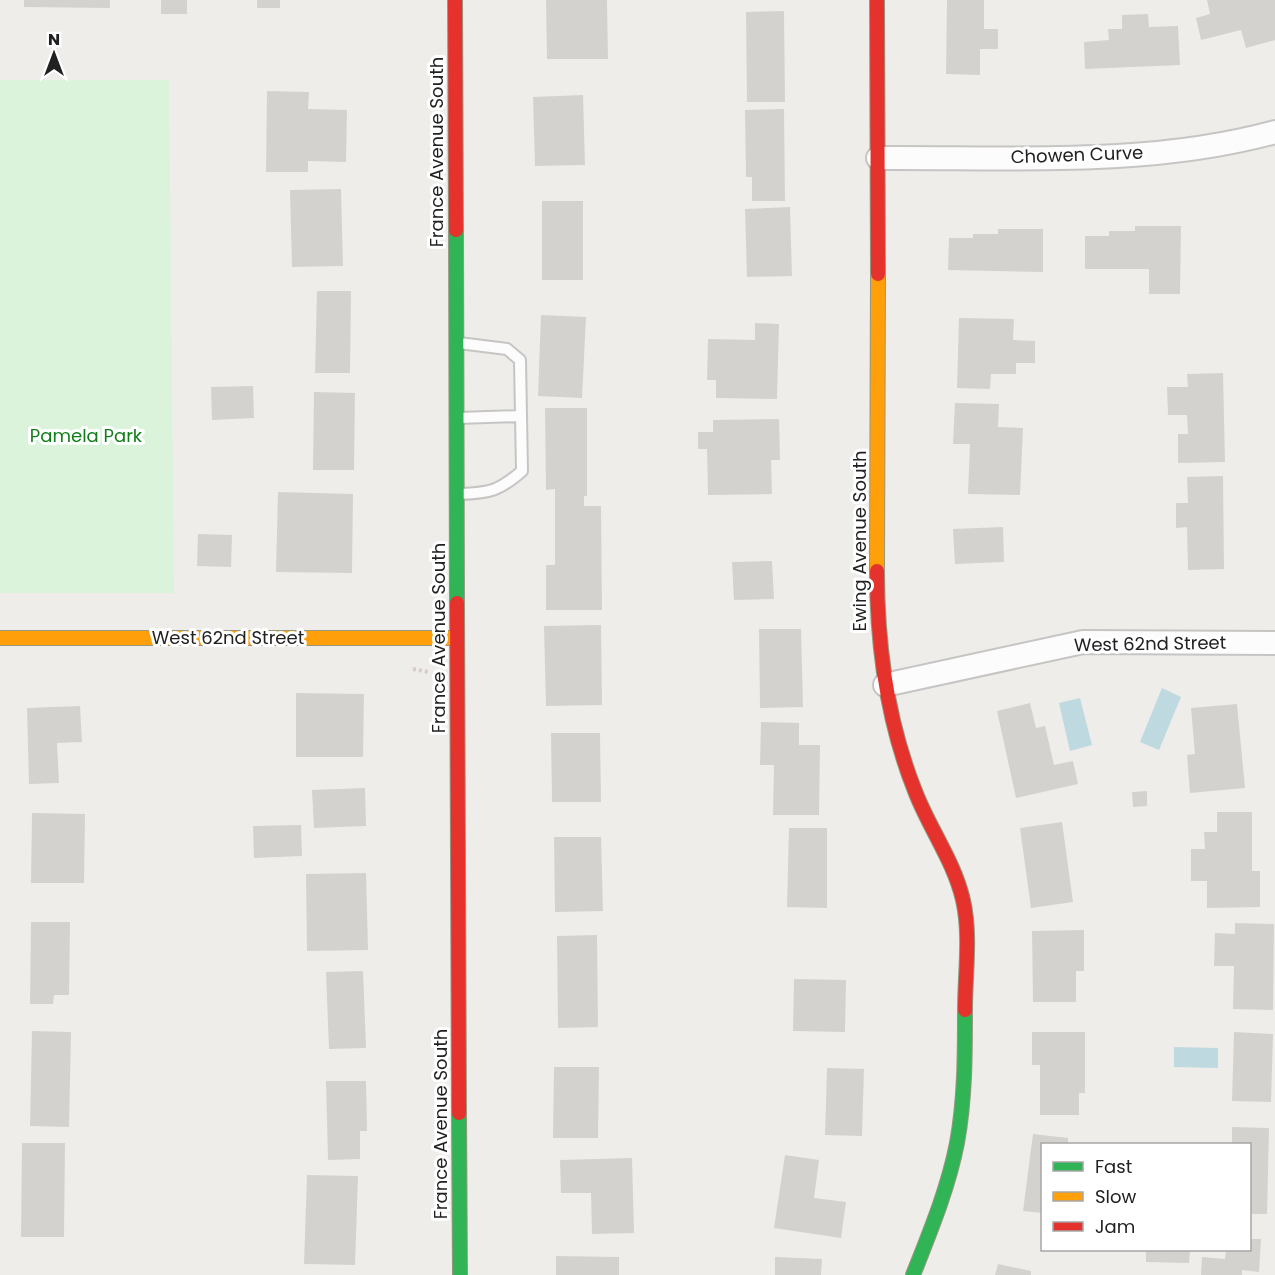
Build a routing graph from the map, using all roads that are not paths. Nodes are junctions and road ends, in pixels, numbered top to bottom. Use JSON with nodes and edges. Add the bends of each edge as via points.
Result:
{"nodes":[{"id":1,"x":454,"y":0,"type":"edge"},
{"id":2,"x":877,"y":0,"type":"edge"},
{"id":3,"x":1275,"y":132,"type":"edge"},
{"id":4,"x":878,"y":158,"type":"junction"},
{"id":5,"x":456,"y":343,"type":"junction"},
{"id":6,"x":521,"y":416,"type":"junction"},
{"id":7,"x":456,"y":418,"type":"junction"},
{"id":8,"x":456,"y":494,"type":"junction"},
{"id":9,"x":0,"y":638,"type":"edge"},
{"id":10,"x":456,"y":638,"type":"junction"},
{"id":11,"x":1275,"y":643,"type":"edge"},
{"id":12,"x":885,"y":685,"type":"junction"},
{"id":13,"x":460,"y":1275,"type":"edge"},
{"id":14,"x":912,"y":1275,"type":"edge"}],
"edges":[{"from":1,"to":5,"type":"street","name":"France Avenue South"},
{"from":2,"to":4,"type":"street","name":"Ewing Avenue South"},
{"from":3,"to":4,"type":"street","name":"Chowen Curve","via":[[1181,151],[1124,155]]},
{"from":4,"to":12,"type":"street","name":"Ewing Avenue South","via":[[875,580]]},
{"from":5,"to":6,"type":"lane","via":[[507,349],[520,360]]},
{"from":5,"to":7,"type":"street","name":"France Avenue South"},
{"from":6,"to":7,"type":"lane"},
{"from":6,"to":8,"type":"lane","via":[[522,471],[505,486],[489,493]]},
{"from":7,"to":8,"type":"street","name":"France Avenue South"},
{"from":8,"to":10,"type":"street","name":"France Avenue South"},
{"from":9,"to":10,"type":"street","name":"West 62nd Street"},
{"from":10,"to":13,"type":"street","name":"France Avenue South"},
{"from":11,"to":12,"type":"street","name":"West 62nd Street","via":[[1083,642]]},
{"from":12,"to":14,"type":"street","name":"Ewing Avenue South","via":[[915,791],[963,900],[965,937],[965,1068],[960,1124],[948,1177]]}]}
